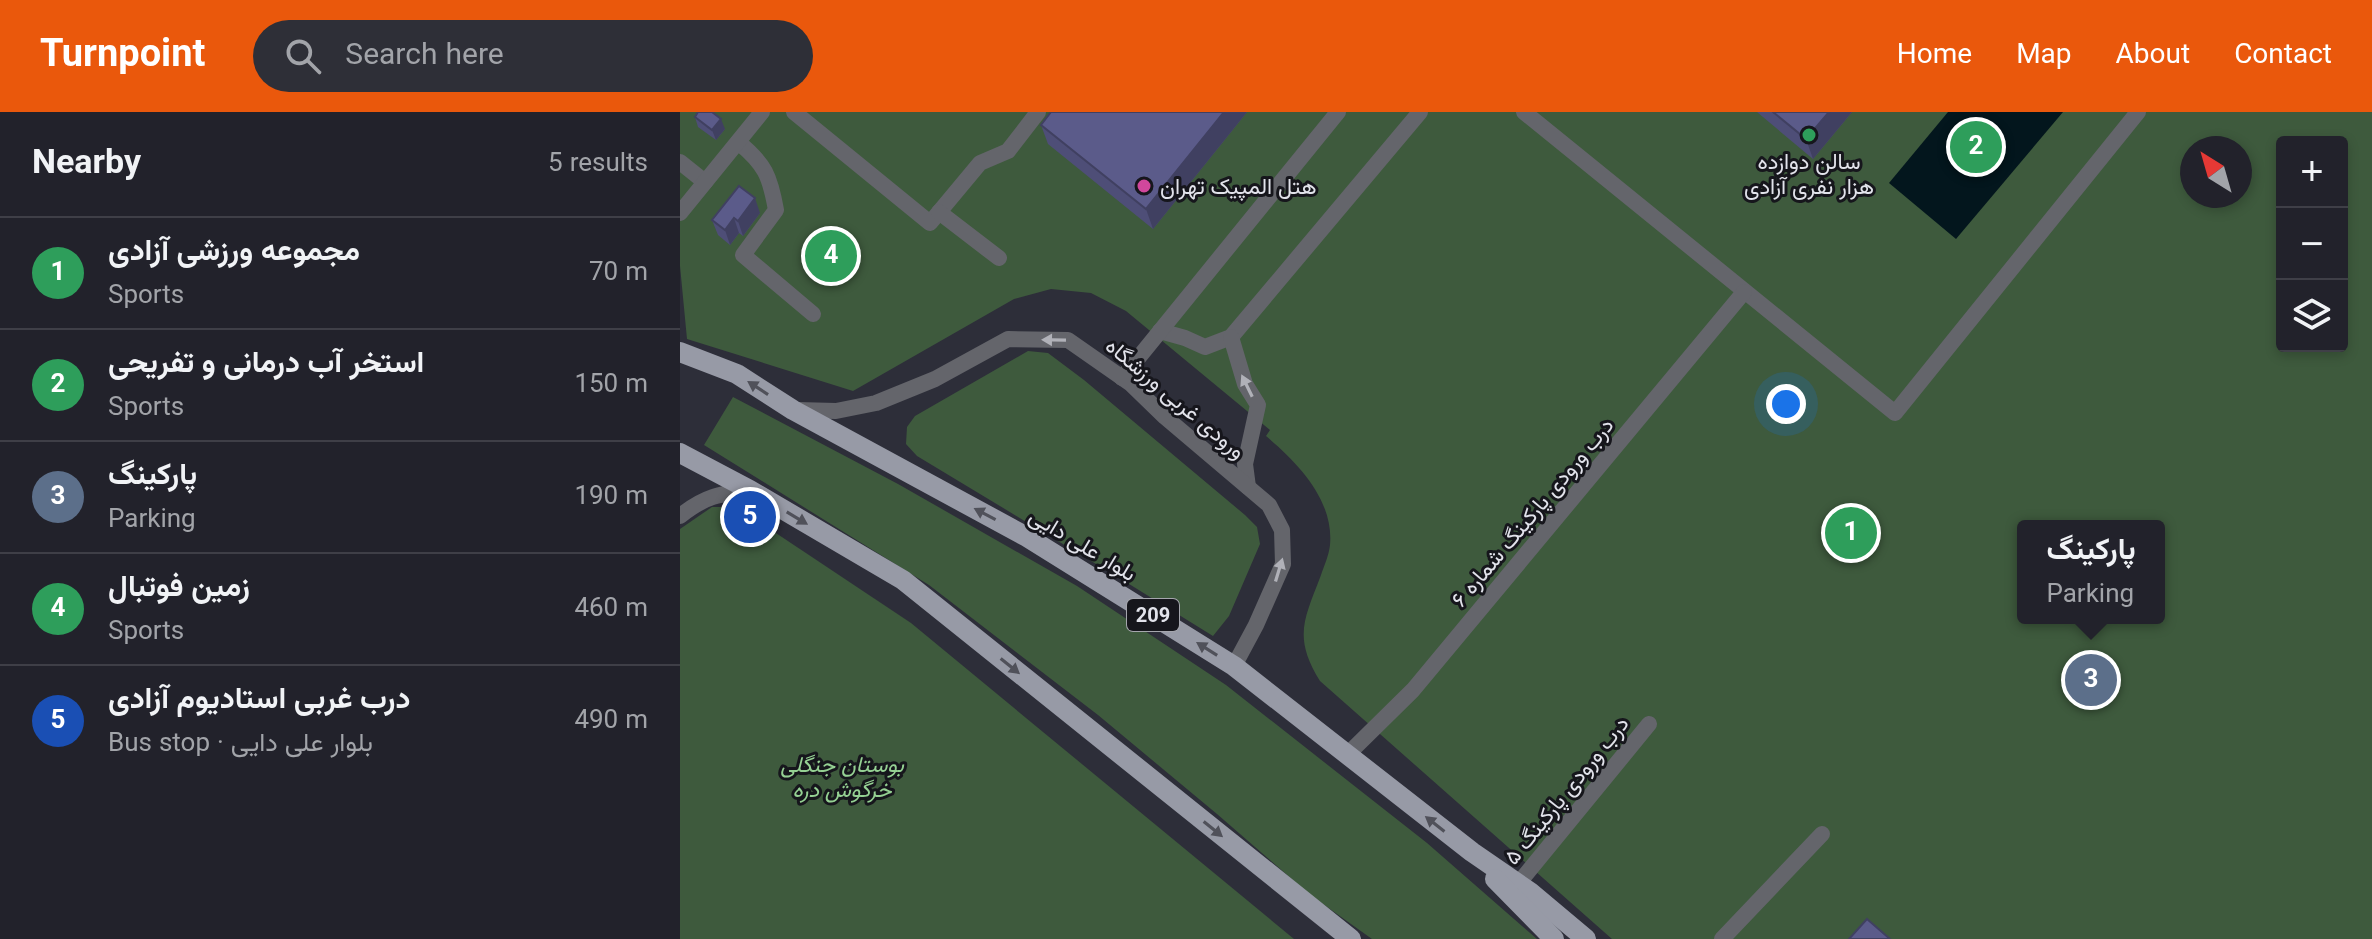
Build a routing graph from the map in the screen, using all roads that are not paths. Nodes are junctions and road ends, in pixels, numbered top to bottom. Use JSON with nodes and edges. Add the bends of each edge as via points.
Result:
{"nodes":[{"id":1,"x":762,"y":112,"type":"edge"},
{"id":2,"x":794,"y":112,"type":"edge"},
{"id":3,"x":1038,"y":112,"type":"edge"},
{"id":4,"x":1338,"y":112,"type":"edge"},
{"id":5,"x":1420,"y":112,"type":"edge"},
{"id":6,"x":1524,"y":112,"type":"edge"},
{"id":7,"x":2138,"y":112,"type":"edge"},
{"id":8,"x":738,"y":142,"type":"junction"},
{"id":9,"x":680,"y":162,"type":"edge"},
{"id":10,"x":705,"y":182,"type":"junction"},
{"id":11,"x":939,"y":212,"type":"junction"},
{"id":12,"x":680,"y":213,"type":"edge"},
{"id":13,"x":999,"y":258,"type":"dead end"},
{"id":14,"x":1744,"y":292,"type":"junction"},
{"id":15,"x":813,"y":314,"type":"dead end"},
{"id":16,"x":1160,"y":331,"type":"junction"},
{"id":17,"x":1231,"y":337,"type":"junction"},
{"id":18,"x":682,"y":350,"type":"edge"},
{"id":19,"x":1122,"y":378,"type":"junction"},
{"id":20,"x":793,"y":410,"type":"junction"},
{"id":21,"x":680,"y":453,"type":"edge"},
{"id":22,"x":1248,"y":487,"type":"junction"},
{"id":23,"x":750,"y":490,"type":"junction"},
{"id":24,"x":680,"y":516,"type":"edge"},
{"id":25,"x":1234,"y":666,"type":"junction"},
{"id":26,"x":1649,"y":724,"type":"dead end"},
{"id":27,"x":1347,"y":755,"type":"junction"},
{"id":28,"x":1822,"y":834,"type":"dead end"},
{"id":29,"x":1472,"y":852,"type":"junction"},
{"id":30,"x":1518,"y":884,"type":"junction"},
{"id":31,"x":1351,"y":939,"type":"edge"},
{"id":32,"x":1554,"y":939,"type":"edge"},
{"id":33,"x":1586,"y":939,"type":"edge"},
{"id":34,"x":1722,"y":939,"type":"edge"}],
"edges":[{"from":1,"to":8,"type":"street"},
{"from":2,"to":11,"type":"street","via":[[930,223]]},
{"from":3,"to":11,"type":"street","via":[[1008,151],[980,163]]},
{"from":4,"to":16,"type":"street"},
{"from":5,"to":17,"type":"street"},
{"from":6,"to":14,"type":"street"},
{"from":7,"to":14,"type":"street","via":[[1895,413]]},
{"from":8,"to":10,"type":"street"},
{"from":8,"to":15,"type":"street","via":[[758,158],[772,184],[776,210],[743,255]]},
{"from":9,"to":10,"type":"street"},
{"from":10,"to":12,"type":"street"},
{"from":11,"to":13,"type":"street"},
{"from":14,"to":27,"type":"street","name":"درب ورودی پارکینگ شماره ۶","via":[[1413,690]]},
{"from":16,"to":17,"type":"street","name":"ورودی غربی ورزشگاه","via":[[1205,347]]},
{"from":16,"to":19,"type":"street"},
{"from":22,"to":17,"type":"street","one_way":true,"via":[[1245,464],[1258,405],[1245,384]]},
{"from":20,"to":18,"type":"main road","name":"بلوار علی دایی","number":"209","one_way":true,"via":[[737,374]]},
{"from":19,"to":20,"type":"street","name":"ورودی غربی ورزشگاه","one_way":true,"via":[[1068,340],[1008,339],[935,379],[876,403],[836,411]]},
{"from":19,"to":22,"type":"street","name":"ورودی غربی ورزشگاه"},
{"from":25,"to":20,"type":"main road","name":"بلوار علی دایی","number":"209","one_way":true,"via":[[1027,537]]},
{"from":21,"to":23,"type":"main road"},
{"from":25,"to":22,"type":"street","name":"ورودی غربی ورزشگاه","one_way":true,"via":[[1283,564],[1282,530],[1269,505]]},
{"from":23,"to":24,"type":"street","via":[[712,495]]},
{"from":23,"to":31,"type":"main road","one_way":true,"via":[[903,580]]},
{"from":25,"to":27,"type":"main road","name":"بلوار علی دایی","number":"209"},
{"from":26,"to":30,"type":"street","name":"درب ورودی پارکینگ ۵"},
{"from":29,"to":27,"type":"main road","name":"بلوار علی دایی","number":"209","one_way":true},
{"from":28,"to":34,"type":"street"},
{"from":29,"to":30,"type":"main road","name":"بلوار علی دایی","number":"209"},
{"from":29,"to":32,"type":"main road"},
{"from":30,"to":33,"type":"main road","name":"بلوار علی دایی","number":"209"}]}
